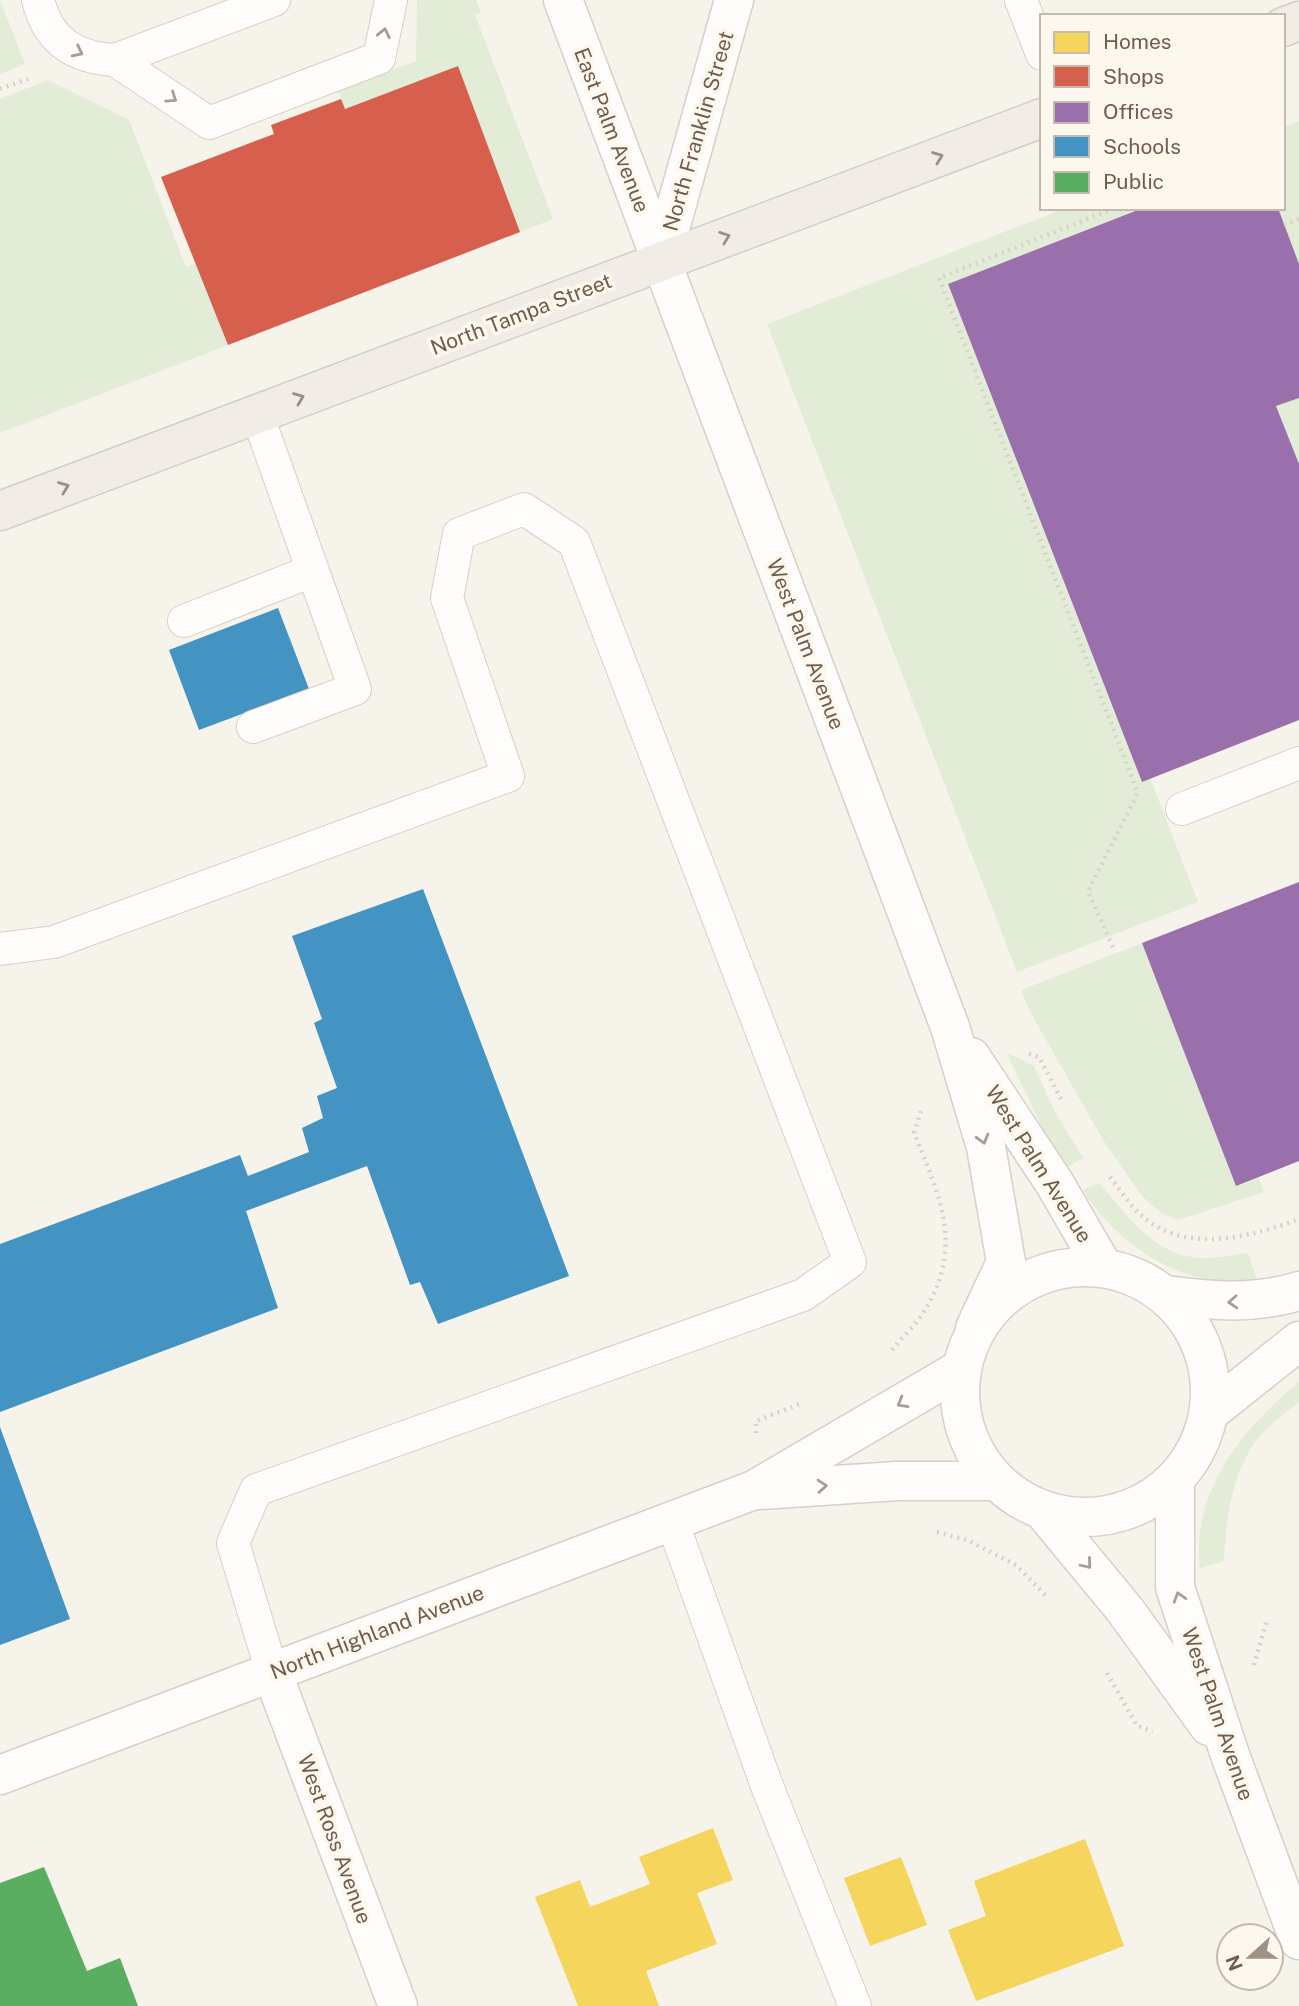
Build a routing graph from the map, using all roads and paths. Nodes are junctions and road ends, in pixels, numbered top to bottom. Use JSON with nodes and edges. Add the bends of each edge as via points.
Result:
{"nodes":[{"id":1,"x":38,"y":0,"type":"edge"},
{"id":2,"x":274,"y":0,"type":"edge"},
{"id":3,"x":391,"y":0,"type":"edge"},
{"id":4,"x":563,"y":0,"type":"edge"},
{"id":5,"x":734,"y":0,"type":"edge"},
{"id":6,"x":1021,"y":0,"type":"edge"},
{"id":7,"x":1040,"y":49,"type":"edge"},
{"id":8,"x":115,"y":60,"type":"junction"},
{"id":9,"x":37,"y":75,"type":"dead end"},
{"id":10,"x":0,"y":89,"type":"edge"},
{"id":11,"x":1040,"y":119,"type":"edge"},
{"id":12,"x":1110,"y":210,"type":"edge"},
{"id":13,"x":1299,"y":219,"type":"edge"},
{"id":14,"x":1284,"y":225,"type":"dead end"},
{"id":15,"x":661,"y":261,"type":"junction"},
{"id":16,"x":257,"y":414,"type":"junction"},
{"id":17,"x":0,"y":511,"type":"edge"},
{"id":18,"x":312,"y":571,"type":"junction"},
{"id":19,"x":184,"y":621,"type":"dead end"},
{"id":20,"x":253,"y":727,"type":"dead end"},
{"id":21,"x":1299,"y":763,"type":"edge"},
{"id":22,"x":1182,"y":808,"type":"dead end"},
{"id":23,"x":1113,"y":947,"type":"dead end"},
{"id":24,"x":0,"y":949,"type":"edge"},
{"id":25,"x":950,"y":1027,"type":"junction"},
{"id":26,"x":1039,"y":1058,"type":"dead end"},
{"id":27,"x":1065,"y":1108,"type":"dead end"},
{"id":28,"x":914,"y":1133,"type":"dead end"},
{"id":29,"x":1101,"y":1166,"type":"dead end"},
{"id":30,"x":1299,"y":1219,"type":"edge"},
{"id":31,"x":1103,"y":1267,"type":"junction"},
{"id":32,"x":1299,"y":1291,"type":"edge"},
{"id":33,"x":1166,"y":1295,"type":"junction"},
{"id":34,"x":975,"y":1328,"type":"junction"},
{"id":35,"x":1299,"y":1341,"type":"edge"},
{"id":36,"x":891,"y":1352,"type":"dead end"},
{"id":37,"x":961,"y":1369,"type":"junction"},
{"id":38,"x":808,"y":1400,"type":"dead end"},
{"id":39,"x":1210,"y":1412,"type":"junction"},
{"id":40,"x":756,"y":1421,"type":"dead end"},
{"id":41,"x":1175,"y":1481,"type":"junction"},
{"id":42,"x":996,"y":1482,"type":"junction"},
{"id":43,"x":754,"y":1490,"type":"junction"},
{"id":44,"x":1044,"y":1512,"type":"junction"},
{"id":45,"x":672,"y":1521,"type":"junction"},
{"id":46,"x":933,"y":1531,"type":"dead end"},
{"id":47,"x":1050,"y":1600,"type":"dead end"},
{"id":48,"x":1103,"y":1667,"type":"dead end"},
{"id":49,"x":272,"y":1672,"type":"junction"},
{"id":50,"x":1137,"y":1726,"type":"dead end"},
{"id":51,"x":1230,"y":1755,"type":"junction"},
{"id":52,"x":0,"y":1775,"type":"edge"},
{"id":53,"x":1299,"y":1940,"type":"edge"},
{"id":54,"x":398,"y":2006,"type":"edge"},
{"id":55,"x":855,"y":2006,"type":"edge"}],
"edges":[{"from":1,"to":8,"type":"lane","one_way":true,"via":[[53,33],[70,49],[93,59]]},
{"from":2,"to":8,"type":"lane"},
{"from":8,"to":3,"type":"lane","one_way":true,"via":[[209,123],[379,58]]},
{"from":4,"to":15,"type":"street","name":"East Palm Avenue"},
{"from":5,"to":15,"type":"street","name":"North Franklin Street"},
{"from":6,"to":7,"type":"lane"},
{"from":9,"to":10,"type":"path"},
{"from":15,"to":11,"type":"main road","name":"North Tampa Street","one_way":true},
{"from":12,"to":23,"type":"path","via":[[939,278],[1138,793],[1088,891]]},
{"from":13,"to":14,"type":"path"},
{"from":16,"to":15,"type":"main road","name":"North Tampa Street","one_way":true},
{"from":15,"to":25,"type":"street","name":"West Palm Avenue"},
{"from":17,"to":16,"type":"main road","name":"North Tampa Street","one_way":true},
{"from":16,"to":18,"type":"lane"},
{"from":18,"to":19,"type":"lane"},
{"from":18,"to":20,"type":"lane","via":[[355,689]]},
{"from":21,"to":22,"type":"lane"},
{"from":24,"to":49,"type":"lane","via":[[54,942],[508,776],[447,598],[459,534],[524,509],[574,542],[850,1262],[803,1295],[256,1490],[233,1543]]},
{"from":25,"to":31,"type":"street","name":"West Palm Avenue","via":[[1055,1184]]},
{"from":25,"to":34,"type":"street","name":"West Palm Avenue","one_way":true,"via":[[986,1147],[1006,1262]]},
{"from":26,"to":27,"type":"path"},
{"from":28,"to":36,"type":"path","via":[[938,1193],[946,1227],[946,1262],[926,1308]]},
{"from":29,"to":30,"type":"path","via":[[1141,1215],[1162,1230],[1183,1237],[1257,1235]]},
{"from":31,"to":33,"type":"street","name":"West Palm Avenue","via":[[1136,1277]]},
{"from":31,"to":34,"type":"street","name":"West Palm Avenue","via":[[1066,1267],[1030,1278],[998,1299]]},
{"from":32,"to":33,"type":"street","one_way":true,"via":[[1224,1303]]},
{"from":33,"to":39,"type":"street","name":"West Palm Avenue","via":[[1187,1319],[1202,1348],[1210,1380]]},
{"from":34,"to":37,"type":"street","name":"West Palm Avenue"},
{"from":35,"to":39,"type":"street"},
{"from":37,"to":42,"type":"street","name":"West Palm Avenue","via":[[960,1410],[972,1449]]},
{"from":37,"to":43,"type":"street","name":"North Highland Avenue","one_way":true},
{"from":38,"to":40,"type":"path"},
{"from":39,"to":41,"type":"street","name":"West Palm Avenue","via":[[1196,1450]]},
{"from":41,"to":44,"type":"street","name":"West Palm Avenue","via":[[1147,1503],[1113,1515],[1079,1518]]},
{"from":51,"to":41,"type":"street","name":"West Palm Avenue","one_way":true,"via":[[1175,1587]]},
{"from":43,"to":42,"type":"street","name":"North Highland Avenue","one_way":true,"via":[[897,1481]]},
{"from":42,"to":44,"type":"street","name":"West Palm Avenue"},
{"from":43,"to":45,"type":"street","name":"North Highland Avenue"},
{"from":44,"to":51,"type":"street","one_way":true,"via":[[1125,1610]]},
{"from":45,"to":49,"type":"street","name":"North Highland Avenue"},
{"from":45,"to":55,"type":"lane","via":[[767,1786]]},
{"from":46,"to":47,"type":"path","via":[[967,1540],[1017,1566]]},
{"from":48,"to":50,"type":"path"},
{"from":49,"to":52,"type":"street","name":"North Highland Avenue"},
{"from":49,"to":54,"type":"street","name":"West Ross Avenue"},
{"from":51,"to":53,"type":"street","name":"West Palm Avenue"}]}
